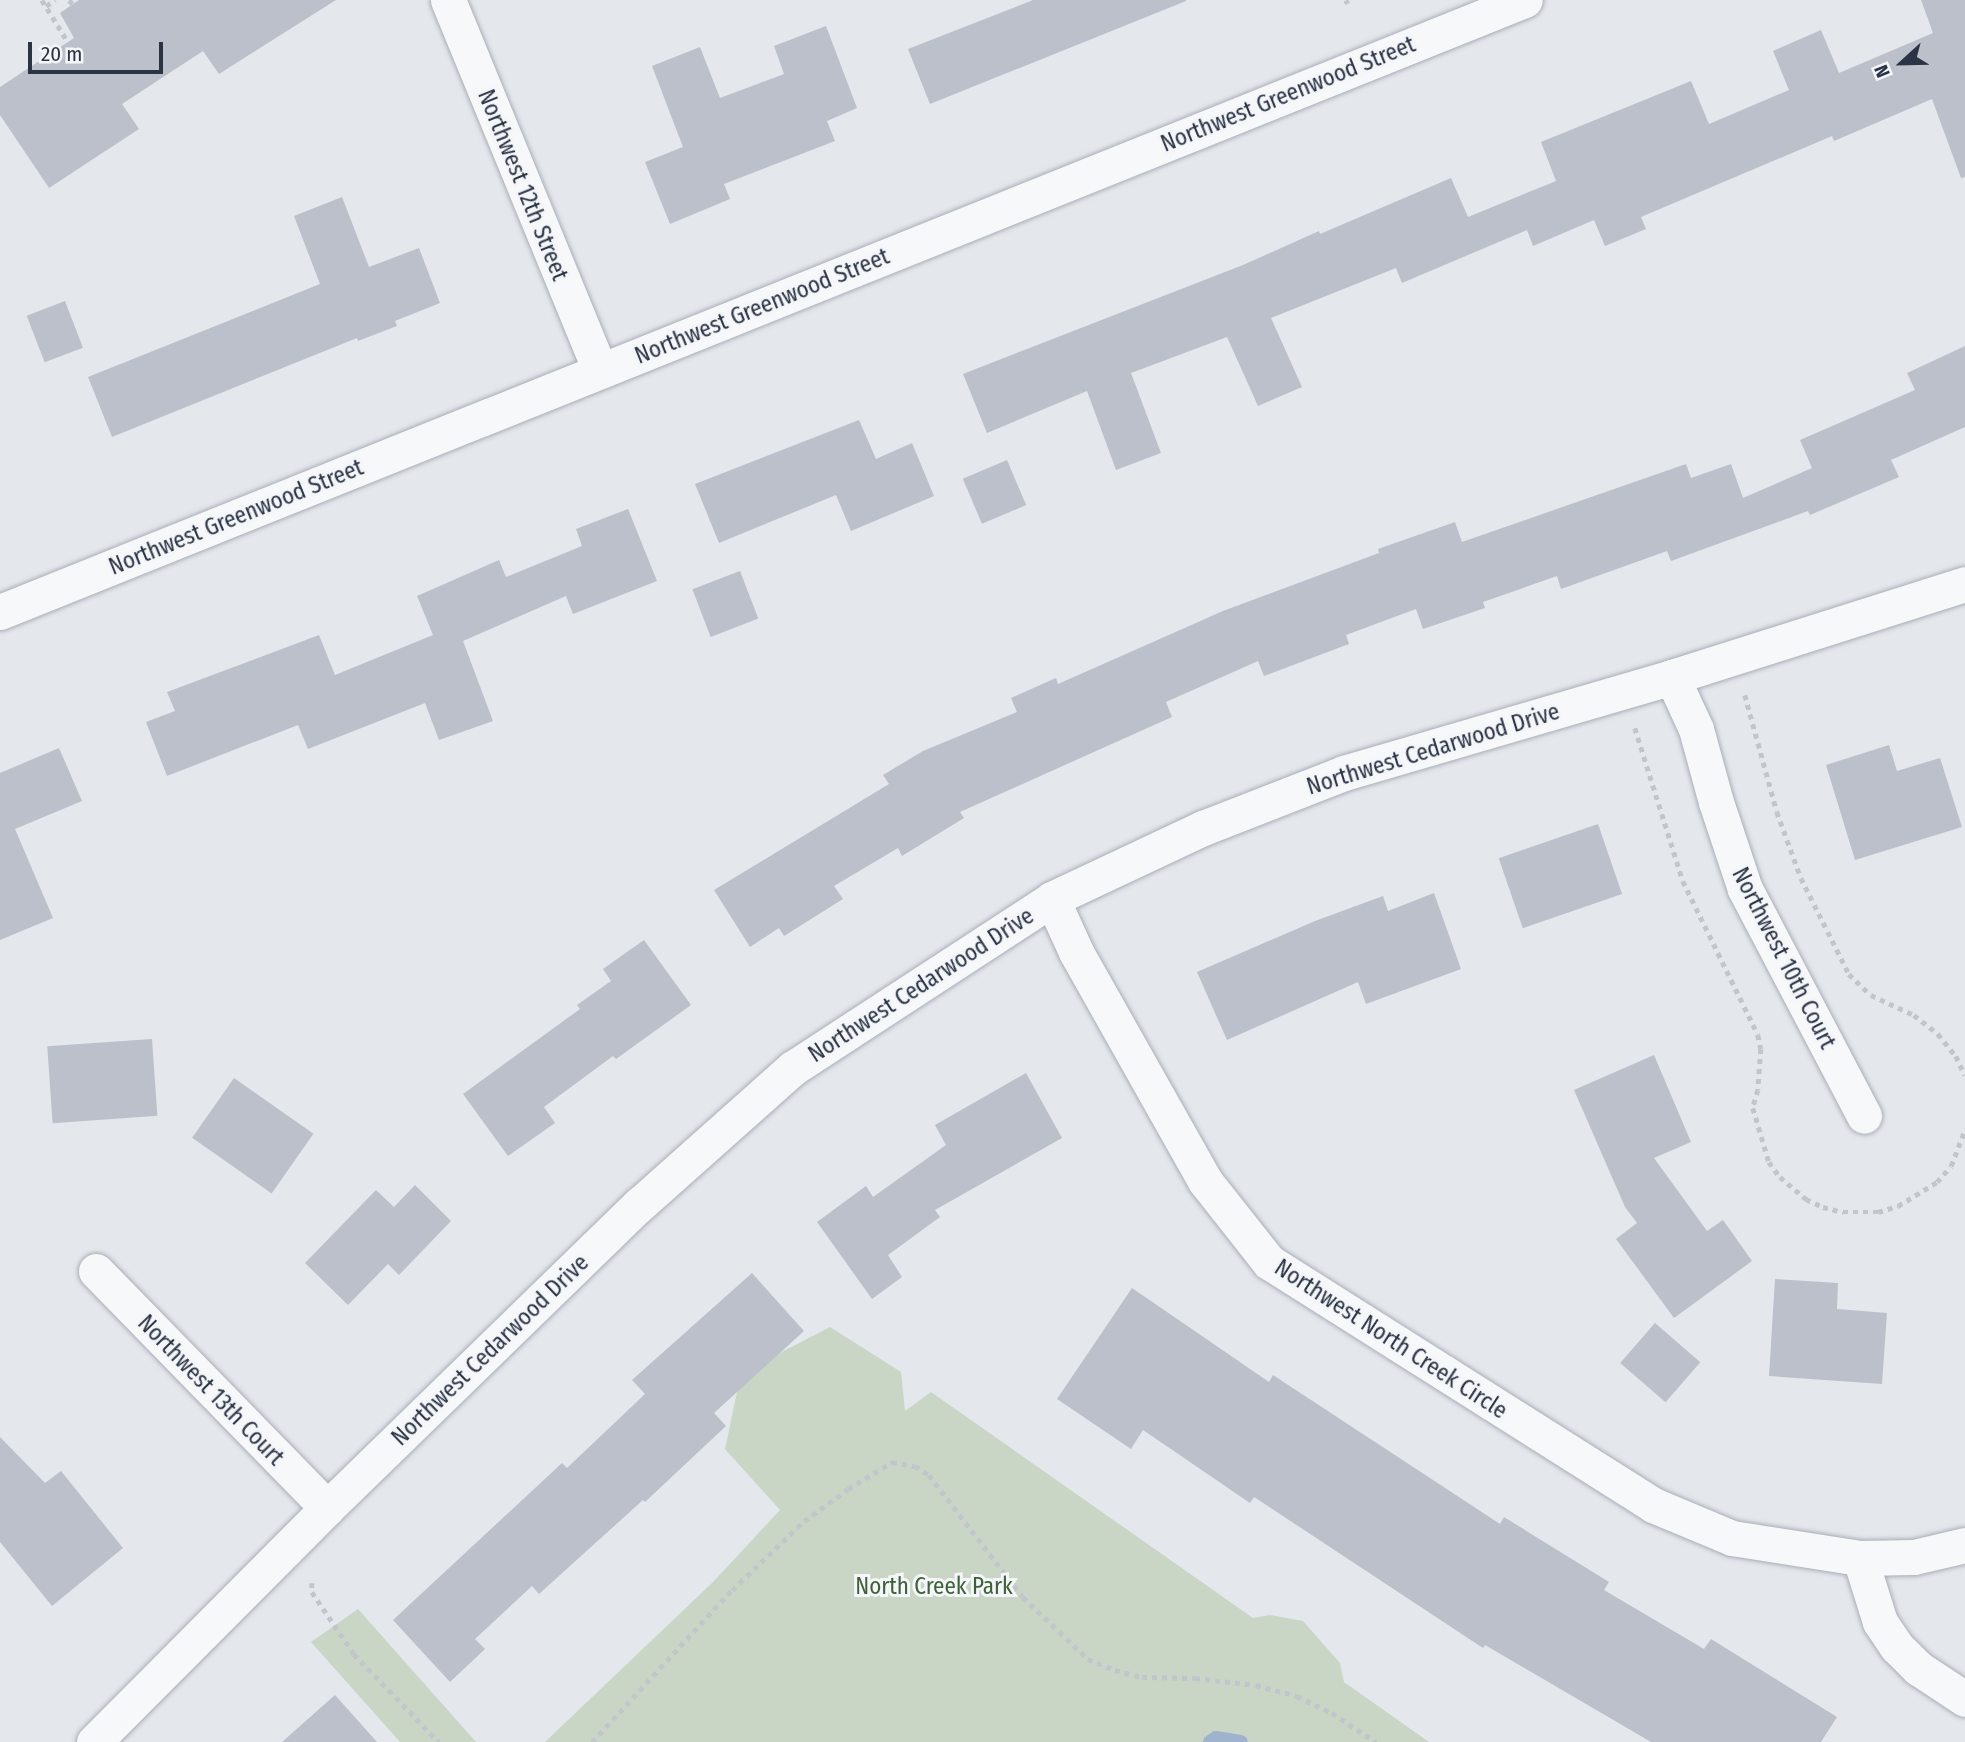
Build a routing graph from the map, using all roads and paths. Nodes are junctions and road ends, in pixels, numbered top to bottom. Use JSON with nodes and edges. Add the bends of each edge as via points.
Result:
{"nodes":[{"id":1,"x":42,"y":0,"type":"edge"},
{"id":2,"x":55,"y":0,"type":"edge"},
{"id":3,"x":448,"y":0,"type":"edge"},
{"id":4,"x":1525,"y":0,"type":"edge"},
{"id":5,"x":46,"y":6,"type":"junction"},
{"id":6,"x":68,"y":42,"type":"dead end"},
{"id":7,"x":600,"y":370,"type":"junction"},
{"id":8,"x":1965,"y":584,"type":"edge"},
{"id":9,"x":0,"y":612,"type":"edge"},
{"id":10,"x":1736,"y":657,"type":"junction"},
{"id":11,"x":1672,"y":677,"type":"junction"},
{"id":12,"x":1052,"y":900,"type":"junction"},
{"id":13,"x":1965,"y":1075,"type":"edge"},
{"id":14,"x":1864,"y":1116,"type":"dead end"},
{"id":15,"x":96,"y":1271,"type":"dead end"},
{"id":16,"x":327,"y":1508,"type":"junction"},
{"id":17,"x":1965,"y":1545,"type":"edge"},
{"id":18,"x":287,"y":1551,"type":"junction"},
{"id":19,"x":1860,"y":1558,"type":"junction"},
{"id":20,"x":1965,"y":1699,"type":"edge"},
{"id":21,"x":94,"y":1742,"type":"edge"},
{"id":22,"x":439,"y":1742,"type":"edge"},
{"id":23,"x":592,"y":1742,"type":"edge"},
{"id":24,"x":1376,"y":1742,"type":"edge"}],
"edges":[{"from":1,"to":5,"type":"path"},
{"from":2,"to":5,"type":"path"},
{"from":3,"to":7,"type":"street","name":"Northwest 12th Street"},
{"from":4,"to":7,"type":"street","name":"Northwest Greenwood Street"},
{"from":5,"to":6,"type":"path"},
{"from":7,"to":9,"type":"street","name":"Northwest Greenwood Street"},
{"from":8,"to":10,"type":"street","name":"Northwest Cedarwood Drive"},
{"from":10,"to":11,"type":"street","name":"Northwest Cedarwood Drive"},
{"from":10,"to":13,"type":"path","via":[[1777,812],[1801,878],[1849,974],[1871,995],[1914,1015],[1938,1034]]},
{"from":11,"to":12,"type":"street","name":"Northwest Cedarwood Drive","via":[[1344,773],[1203,828]]},
{"from":11,"to":14,"type":"street","name":"Northwest 10th Court","via":[[1696,729],[1745,889]]},
{"from":12,"to":16,"type":"street","name":"Northwest Cedarwood Drive","via":[[793,1068],[639,1205]]},
{"from":12,"to":19,"type":"street","name":"Northwest North Creek Circle","via":[[1205,1181],[1269,1262],[1653,1505],[1732,1538]]},
{"from":15,"to":16,"type":"street","name":"Northwest 13th Court"},
{"from":16,"to":18,"type":"street","name":"Northwest Cedarwood Drive"},
{"from":17,"to":19,"type":"street","name":"Northwest North Creek Circle","via":[[1914,1557]]},
{"from":18,"to":21,"type":"street","name":"Northwest Cedarwood Drive"},
{"from":18,"to":22,"type":"path","via":[[312,1580],[313,1592],[354,1654]]},
{"from":19,"to":20,"type":"street","via":[[1880,1622],[1897,1647],[1918,1668]]},
{"from":23,"to":24,"type":"path","via":[[732,1590],[804,1521],[892,1462],[915,1466],[929,1475],[1023,1597],[1088,1659],[1142,1677],[1256,1685],[1297,1696]]}]}
